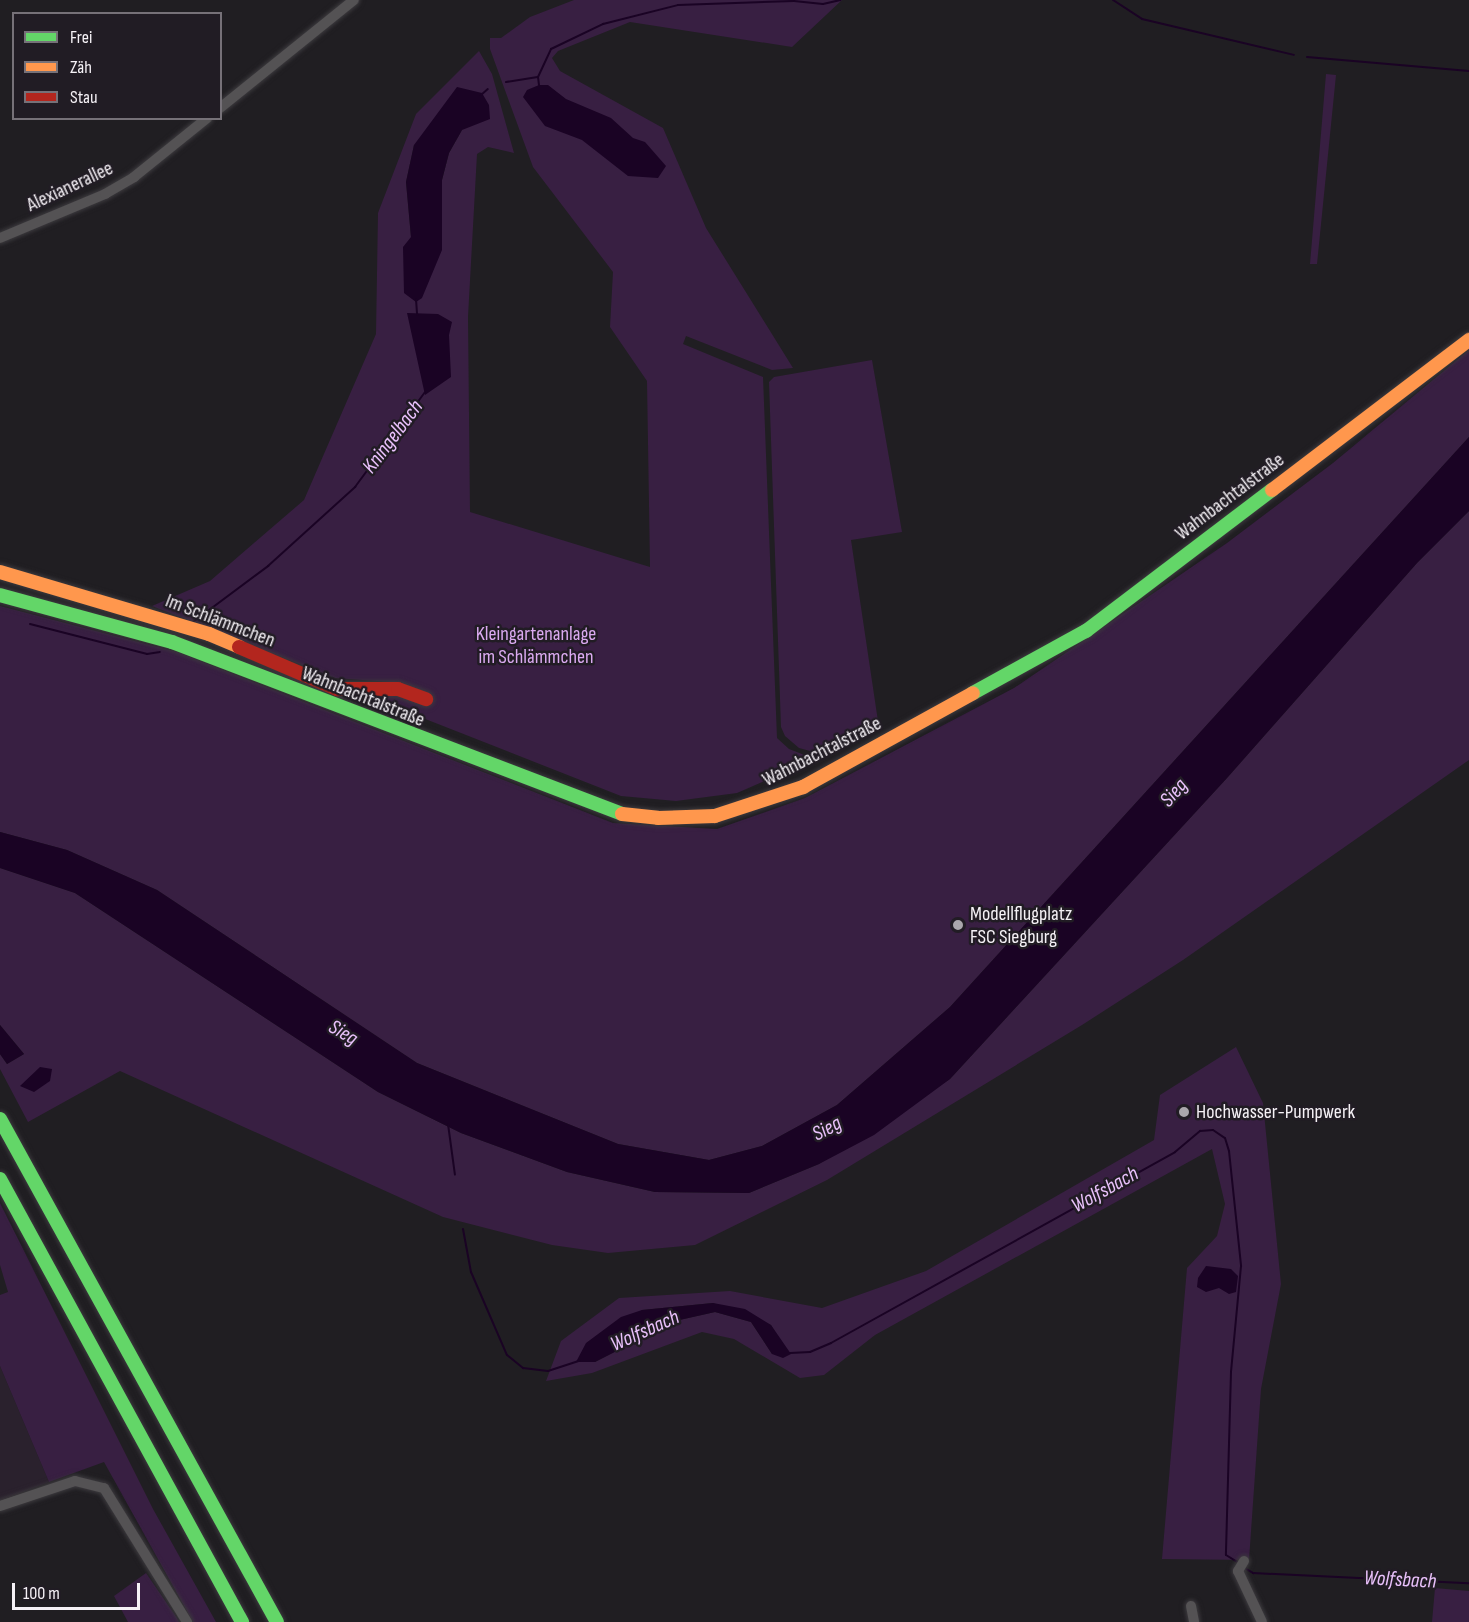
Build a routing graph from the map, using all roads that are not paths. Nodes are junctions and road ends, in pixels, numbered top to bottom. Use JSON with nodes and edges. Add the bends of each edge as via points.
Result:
{"nodes":[{"id":1,"x":354,"y":0,"type":"edge"},
{"id":2,"x":222,"y":106,"type":"edge"},
{"id":3,"x":205,"y":120,"type":"edge"},
{"id":4,"x":0,"y":237,"type":"edge"},
{"id":5,"x":1469,"y":340,"type":"edge"},
{"id":6,"x":0,"y":572,"type":"edge"},
{"id":7,"x":0,"y":596,"type":"edge"},
{"id":8,"x":426,"y":699,"type":"dead end"},
{"id":9,"x":0,"y":1119,"type":"edge"},
{"id":10,"x":0,"y":1179,"type":"edge"},
{"id":11,"x":0,"y":1506,"type":"edge"},
{"id":12,"x":1244,"y":1561,"type":"dead end"},
{"id":13,"x":1191,"y":1606,"type":"dead end"},
{"id":14,"x":187,"y":1622,"type":"edge"},
{"id":15,"x":242,"y":1622,"type":"edge"},
{"id":16,"x":277,"y":1622,"type":"edge"},
{"id":17,"x":1194,"y":1622,"type":"edge"},
{"id":18,"x":1262,"y":1622,"type":"edge"}],
"edges":[{"from":1,"to":2,"type":"street"},
{"from":3,"to":4,"type":"street","name":"Alexianerallee","via":[[134,177],[105,194]]},
{"from":5,"to":7,"type":"main road","name":"Wahnbachtalstraße","via":[[1086,631],[803,787],[715,816],[658,818],[614,813],[172,642]]},
{"from":6,"to":8,"type":"main road","name":"Im Schlämmchen","via":[[209,634],[337,689],[398,688]]},
{"from":9,"to":16,"type":"main road"},
{"from":10,"to":15,"type":"main road"},
{"from":11,"to":14,"type":"street","via":[[75,1481],[104,1488]]},
{"from":12,"to":18,"type":"street","via":[[1238,1571]]},
{"from":13,"to":17,"type":"street"}]}
